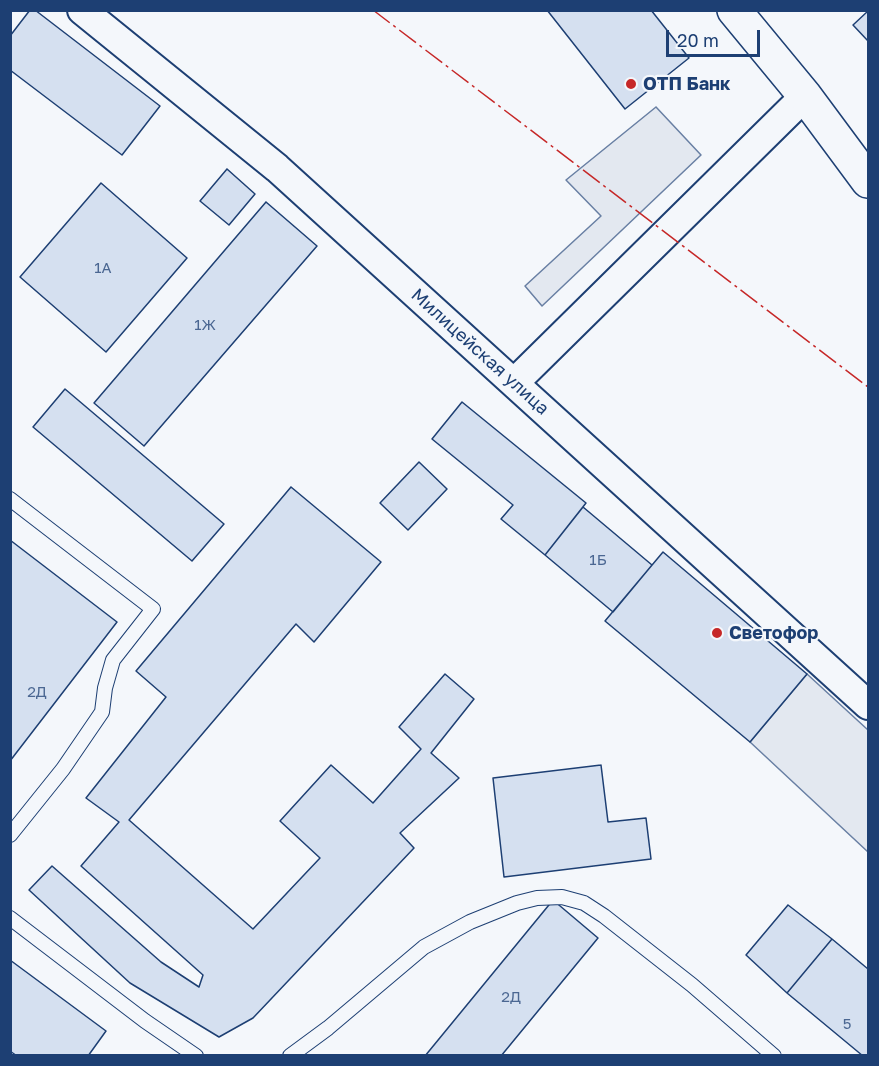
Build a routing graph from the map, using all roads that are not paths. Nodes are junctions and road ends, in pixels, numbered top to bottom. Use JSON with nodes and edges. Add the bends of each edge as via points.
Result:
{"nodes":[{"id":1,"x":82,"y":10,"type":"edge"},
{"id":2,"x":734,"y":10,"type":"edge"},
{"id":3,"x":805,"y":96,"type":"junction"},
{"id":4,"x":868,"y":181,"type":"edge"},
{"id":5,"x":514,"y":383,"type":"junction"},
{"id":6,"x":10,"y":500,"type":"edge"},
{"id":7,"x":868,"y":705,"type":"edge"},
{"id":8,"x":10,"y":836,"type":"edge"},
{"id":9,"x":10,"y":918,"type":"edge"},
{"id":10,"x":195,"y":1056,"type":"edge"},
{"id":11,"x":290,"y":1056,"type":"edge"},
{"id":12,"x":774,"y":1056,"type":"edge"}],
"edges":[{"from":1,"to":5,"type":"street","name":"Милицейская улица","via":[[277,168]]},
{"from":2,"to":3,"type":"street"},
{"from":3,"to":4,"type":"street"},
{"from":3,"to":5,"type":"street"},
{"from":5,"to":7,"type":"street","name":"Милицейская улица"},
{"from":6,"to":8,"type":"lane","via":[[153,609],[113,660],[102,712]]},
{"from":9,"to":10,"type":"lane"},
{"from":11,"to":12,"type":"lane","via":[[424,947],[470,921],[517,903],[562,897],[584,903],[604,916]]}]}
